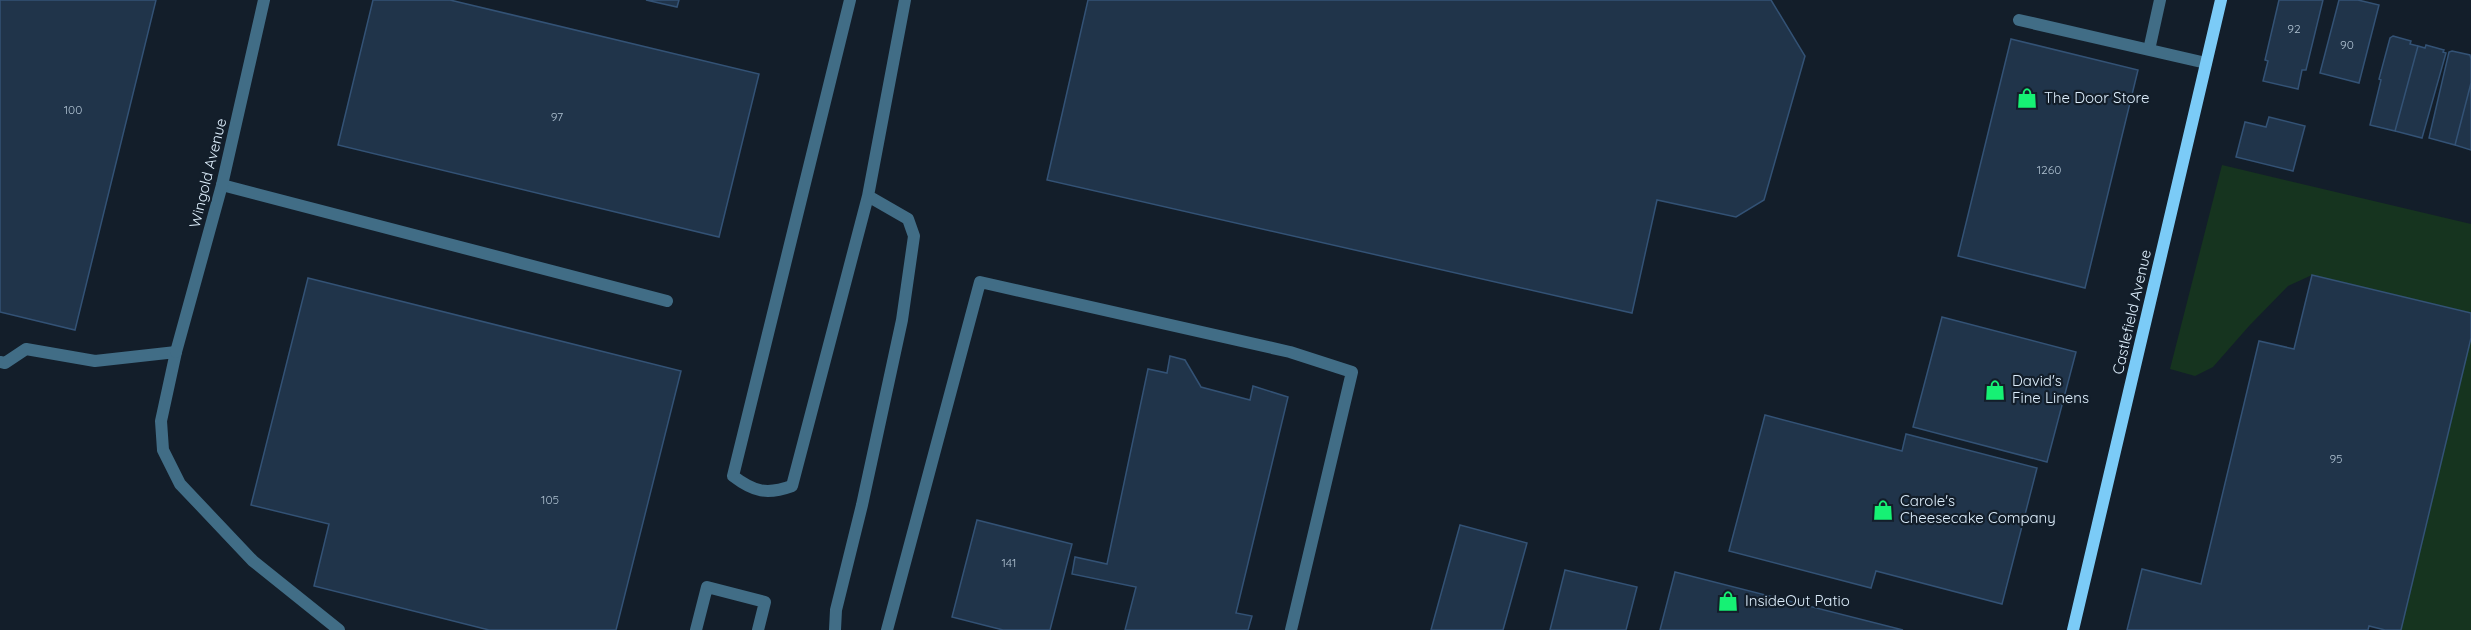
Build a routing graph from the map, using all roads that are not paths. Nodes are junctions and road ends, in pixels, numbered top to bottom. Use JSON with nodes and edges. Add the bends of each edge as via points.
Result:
{"nodes":[{"id":1,"x":264,"y":0,"type":"edge"},
{"id":2,"x":850,"y":0,"type":"edge"},
{"id":3,"x":905,"y":0,"type":"edge"},
{"id":4,"x":2160,"y":0,"type":"edge"},
{"id":5,"x":2221,"y":0,"type":"edge"},
{"id":6,"x":2019,"y":20,"type":"dead end"},
{"id":7,"x":2149,"y":50,"type":"junction"},
{"id":8,"x":2206,"y":63,"type":"junction"},
{"id":9,"x":222,"y":185,"type":"junction"},
{"id":10,"x":868,"y":196,"type":"junction"},
{"id":11,"x":667,"y":300,"type":"dead end"},
{"id":12,"x":176,"y":352,"type":"junction"},
{"id":13,"x":0,"y":362,"type":"edge"},
{"id":14,"x":339,"y":630,"type":"edge"},
{"id":15,"x":696,"y":630,"type":"edge"},
{"id":16,"x":759,"y":630,"type":"edge"},
{"id":17,"x":835,"y":630,"type":"edge"},
{"id":18,"x":887,"y":630,"type":"edge"},
{"id":19,"x":1291,"y":630,"type":"edge"},
{"id":20,"x":2073,"y":630,"type":"edge"}],
"edges":[{"from":1,"to":9,"type":"street","name":"Wingold Avenue"},
{"from":2,"to":10,"type":"street","via":[[733,476],[749,489],[776,492],[792,486]]},
{"from":3,"to":10,"type":"street"},
{"from":4,"to":7,"type":"street"},
{"from":5,"to":8,"type":"street","name":"Castlefield Avenue"},
{"from":6,"to":7,"type":"street"},
{"from":7,"to":8,"type":"street"},
{"from":8,"to":20,"type":"street","name":"Castlefield Avenue"},
{"from":9,"to":11,"type":"street"},
{"from":9,"to":12,"type":"street","name":"Wingold Avenue"},
{"from":10,"to":17,"type":"street","via":[[908,219],[914,236],[902,320],[836,610]]},
{"from":12,"to":13,"type":"street","via":[[95,361],[26,349],[5,363]]},
{"from":12,"to":14,"type":"street","name":"Wingold Avenue","via":[[161,421],[163,450],[180,484],[253,561]]},
{"from":15,"to":16,"type":"street","via":[[707,588],[765,602]]},
{"from":18,"to":19,"type":"street","via":[[980,282],[1290,352],[1352,372]]}]}
